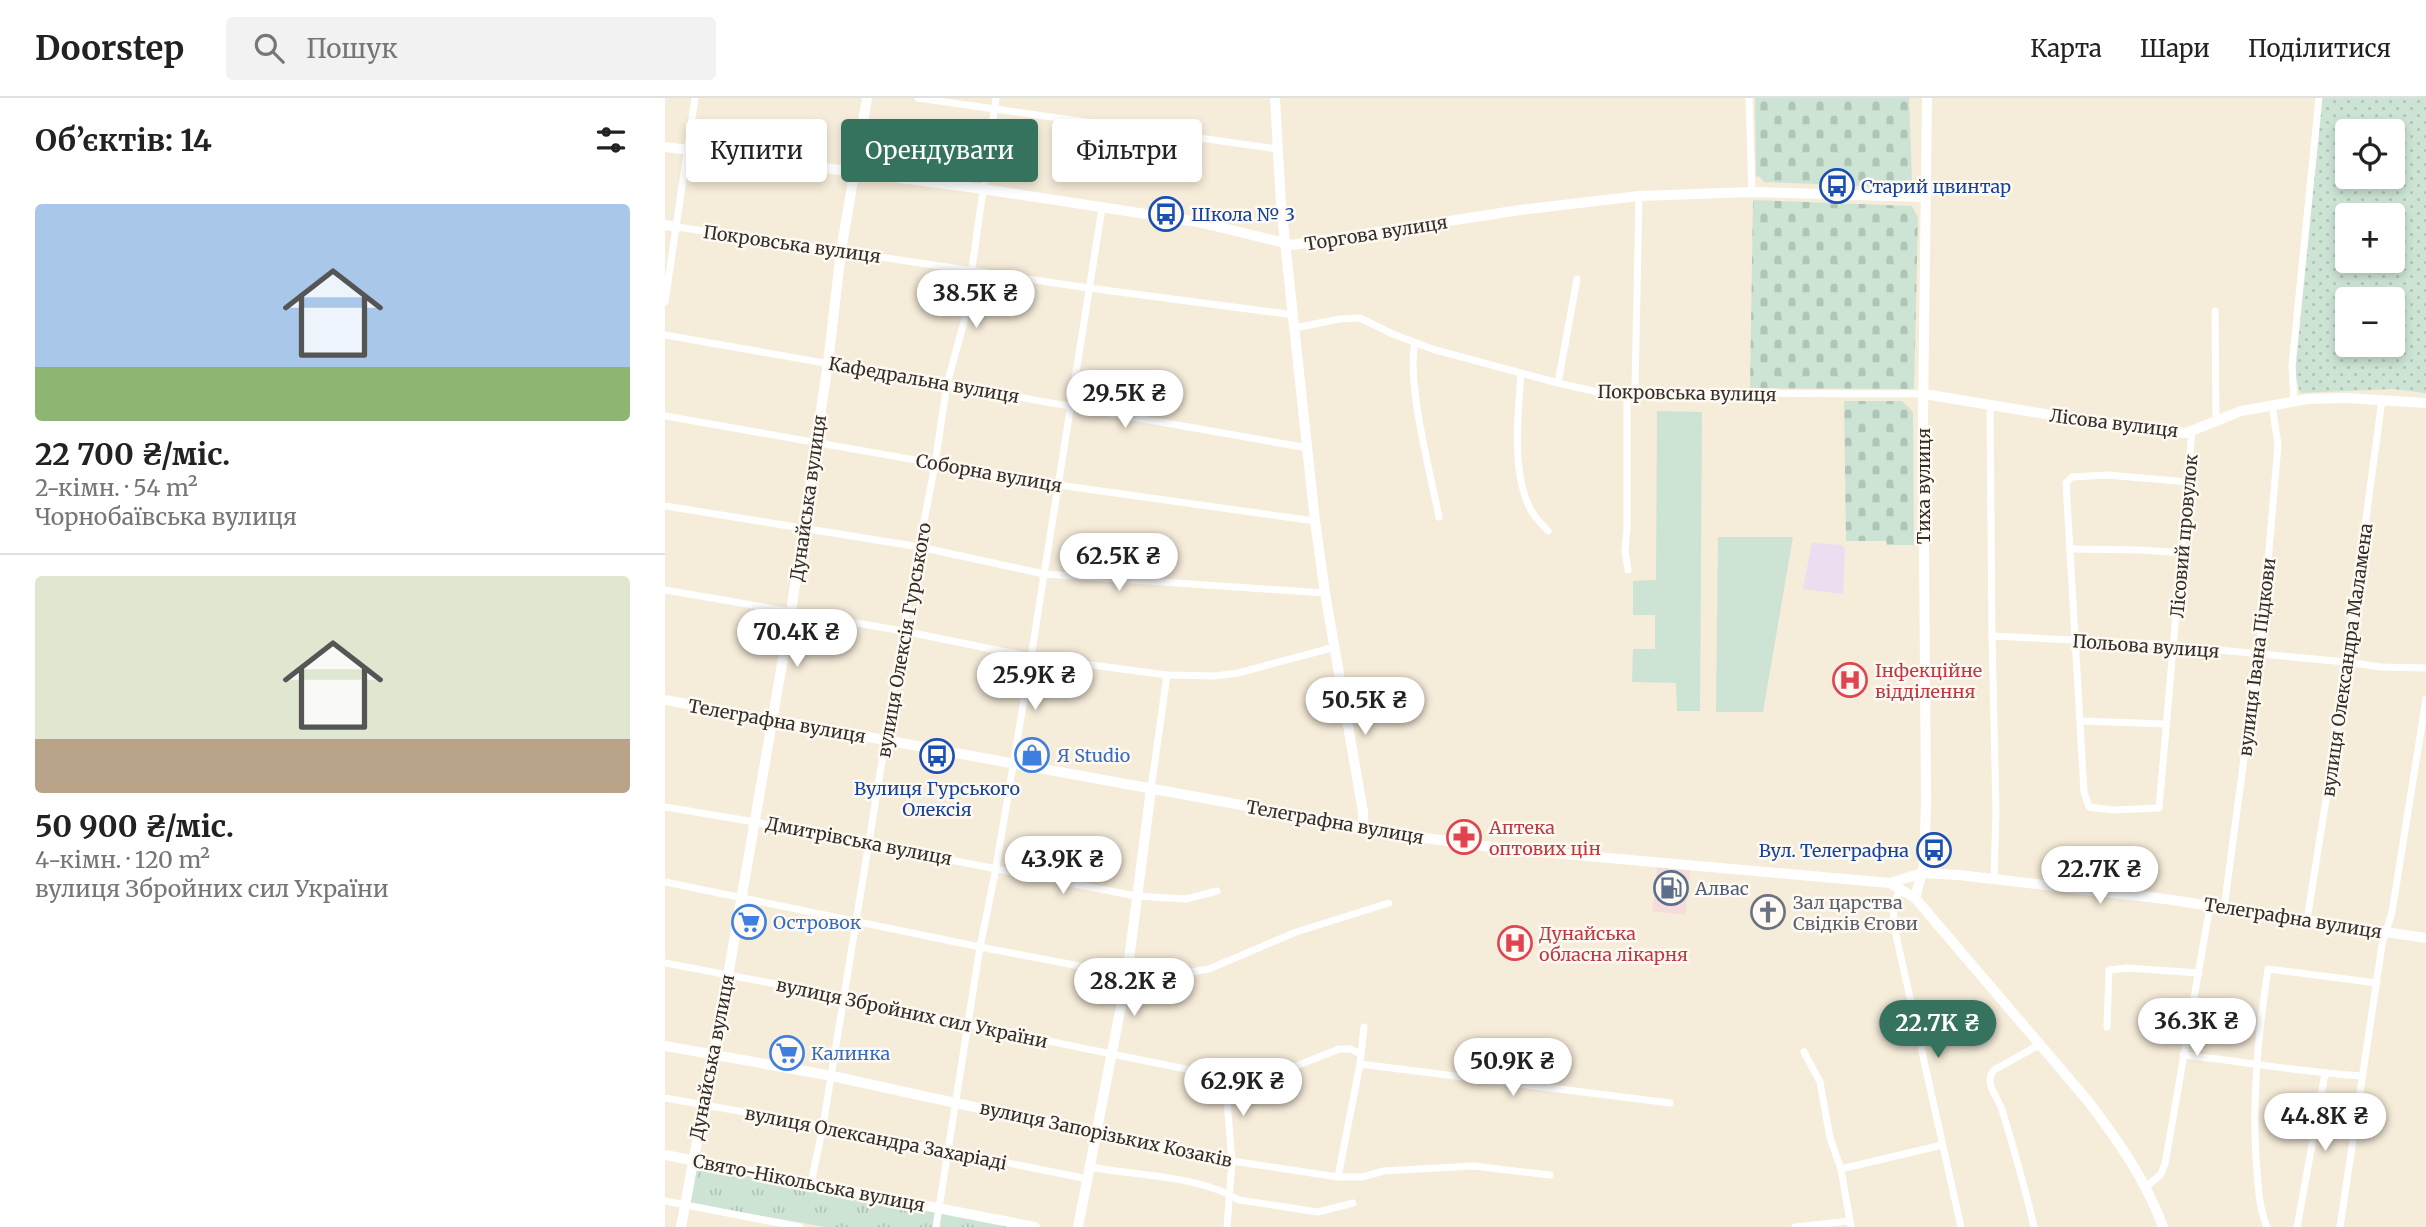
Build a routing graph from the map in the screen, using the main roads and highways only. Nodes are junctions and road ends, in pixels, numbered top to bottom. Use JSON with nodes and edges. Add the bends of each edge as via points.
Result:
{"nodes":[{"id":1,"x":867,"y":98,"type":"edge"},
{"id":2,"x":1275,"y":98,"type":"edge"},
{"id":3,"x":1927,"y":98,"type":"edge"},
{"id":4,"x":864,"y":119,"type":"edge"},
{"id":5,"x":665,"y":147,"type":"edge"},
{"id":6,"x":841,"y":171,"type":"edge"},
{"id":7,"x":853,"y":182,"type":"edge"},
{"id":8,"x":927,"y":182,"type":"edge"},
{"id":9,"x":1925,"y":197,"type":"junction"},
{"id":10,"x":665,"y":225,"type":"edge"},
{"id":11,"x":677,"y":227,"type":"road end"},
{"id":12,"x":1286,"y":245,"type":"junction"},
{"id":13,"x":1924,"y":394,"type":"junction"},
{"id":14,"x":2426,"y":403,"type":"edge"},
{"id":15,"x":665,"y":700,"type":"edge"},
{"id":16,"x":772,"y":720,"type":"junction"},
{"id":17,"x":1151,"y":789,"type":"junction"},
{"id":18,"x":1363,"y":827,"type":"junction"},
{"id":19,"x":1921,"y":873,"type":"junction"},
{"id":20,"x":1889,"y":883,"type":"junction"},
{"id":21,"x":1915,"y":898,"type":"junction"},
{"id":22,"x":2426,"y":938,"type":"edge"},
{"id":23,"x":665,"y":1046,"type":"edge"},
{"id":24,"x":713,"y":1055,"type":"junction"},
{"id":25,"x":1097,"y":1134,"type":"junction"},
{"id":26,"x":665,"y":1155,"type":"edge"},
{"id":27,"x":692,"y":1160,"type":"junction"},
{"id":28,"x":681,"y":1227,"type":"edge"},
{"id":29,"x":1035,"y":1227,"type":"edge"},
{"id":30,"x":1078,"y":1227,"type":"edge"},
{"id":31,"x":2163,"y":1227,"type":"edge"}],
"edges":[{"from":1,"to":4,"type":"main road","name":"Дунайська вулиця"},
{"from":2,"to":12,"type":"main road"},
{"from":3,"to":9,"type":"main road","name":"Тиха вулиця"},
{"from":5,"to":6,"type":"main road","name":"Торгова вулиця"},
{"from":7,"to":16,"type":"main road","name":"Дунайська вулиця"},
{"from":8,"to":12,"type":"main road","name":"Торгова вулиця","via":[[1198,222]]},
{"from":9,"to":12,"type":"main road","name":"Торгова вулиця","via":[[1752,192],[1639,196]]},
{"from":9,"to":13,"type":"main road","name":"Тиха вулиця"},
{"from":10,"to":11,"type":"main road","name":"Покровська вулиця"},
{"from":12,"to":18,"type":"main road","via":[[1315,521]]},
{"from":13,"to":14,"type":"main road","name":"Лісова вулиця","via":[[2180,433],[2241,411],[2294,401]]},
{"from":13,"to":19,"type":"main road","name":"Тиха вулиця","via":[[1926,803]]},
{"from":15,"to":16,"type":"main road","name":"Телеграфна вулиця"},
{"from":16,"to":17,"type":"main road","name":"Телеграфна вулиця"},
{"from":16,"to":24,"type":"main road","name":"Дунайська вулиця"},
{"from":17,"to":18,"type":"main road","name":"Телеграфна вулиця"},
{"from":17,"to":25,"type":"main road","via":[[1127,975]]},
{"from":18,"to":20,"type":"main road","name":"Телеграфна вулиця","via":[[1507,849]]},
{"from":19,"to":20,"type":"main road","name":"Телеграфна вулиця"},
{"from":19,"to":21,"type":"main road","name":"Тиха вулиця"},
{"from":19,"to":22,"type":"main road","name":"Телеграфна вулиця","via":[[2210,906]]},
{"from":20,"to":21,"type":"main road"},
{"from":21,"to":31,"type":"main road","via":[[2104,1122],[2146,1187]]},
{"from":23,"to":24,"type":"main road","name":"вулиця Запорізьких Козаків"},
{"from":24,"to":25,"type":"main road","name":"вулиця Запорізьких Козаків"},
{"from":24,"to":27,"type":"main road","name":"Дунайська вулиця"},
{"from":25,"to":30,"type":"main road"},
{"from":26,"to":27,"type":"main road","name":"Свято-Нікольська вулиця"},
{"from":27,"to":28,"type":"main road","name":"Дунайська вулиця"},
{"from":27,"to":29,"type":"main road","name":"Свято-Нікольська вулиця"}]}
